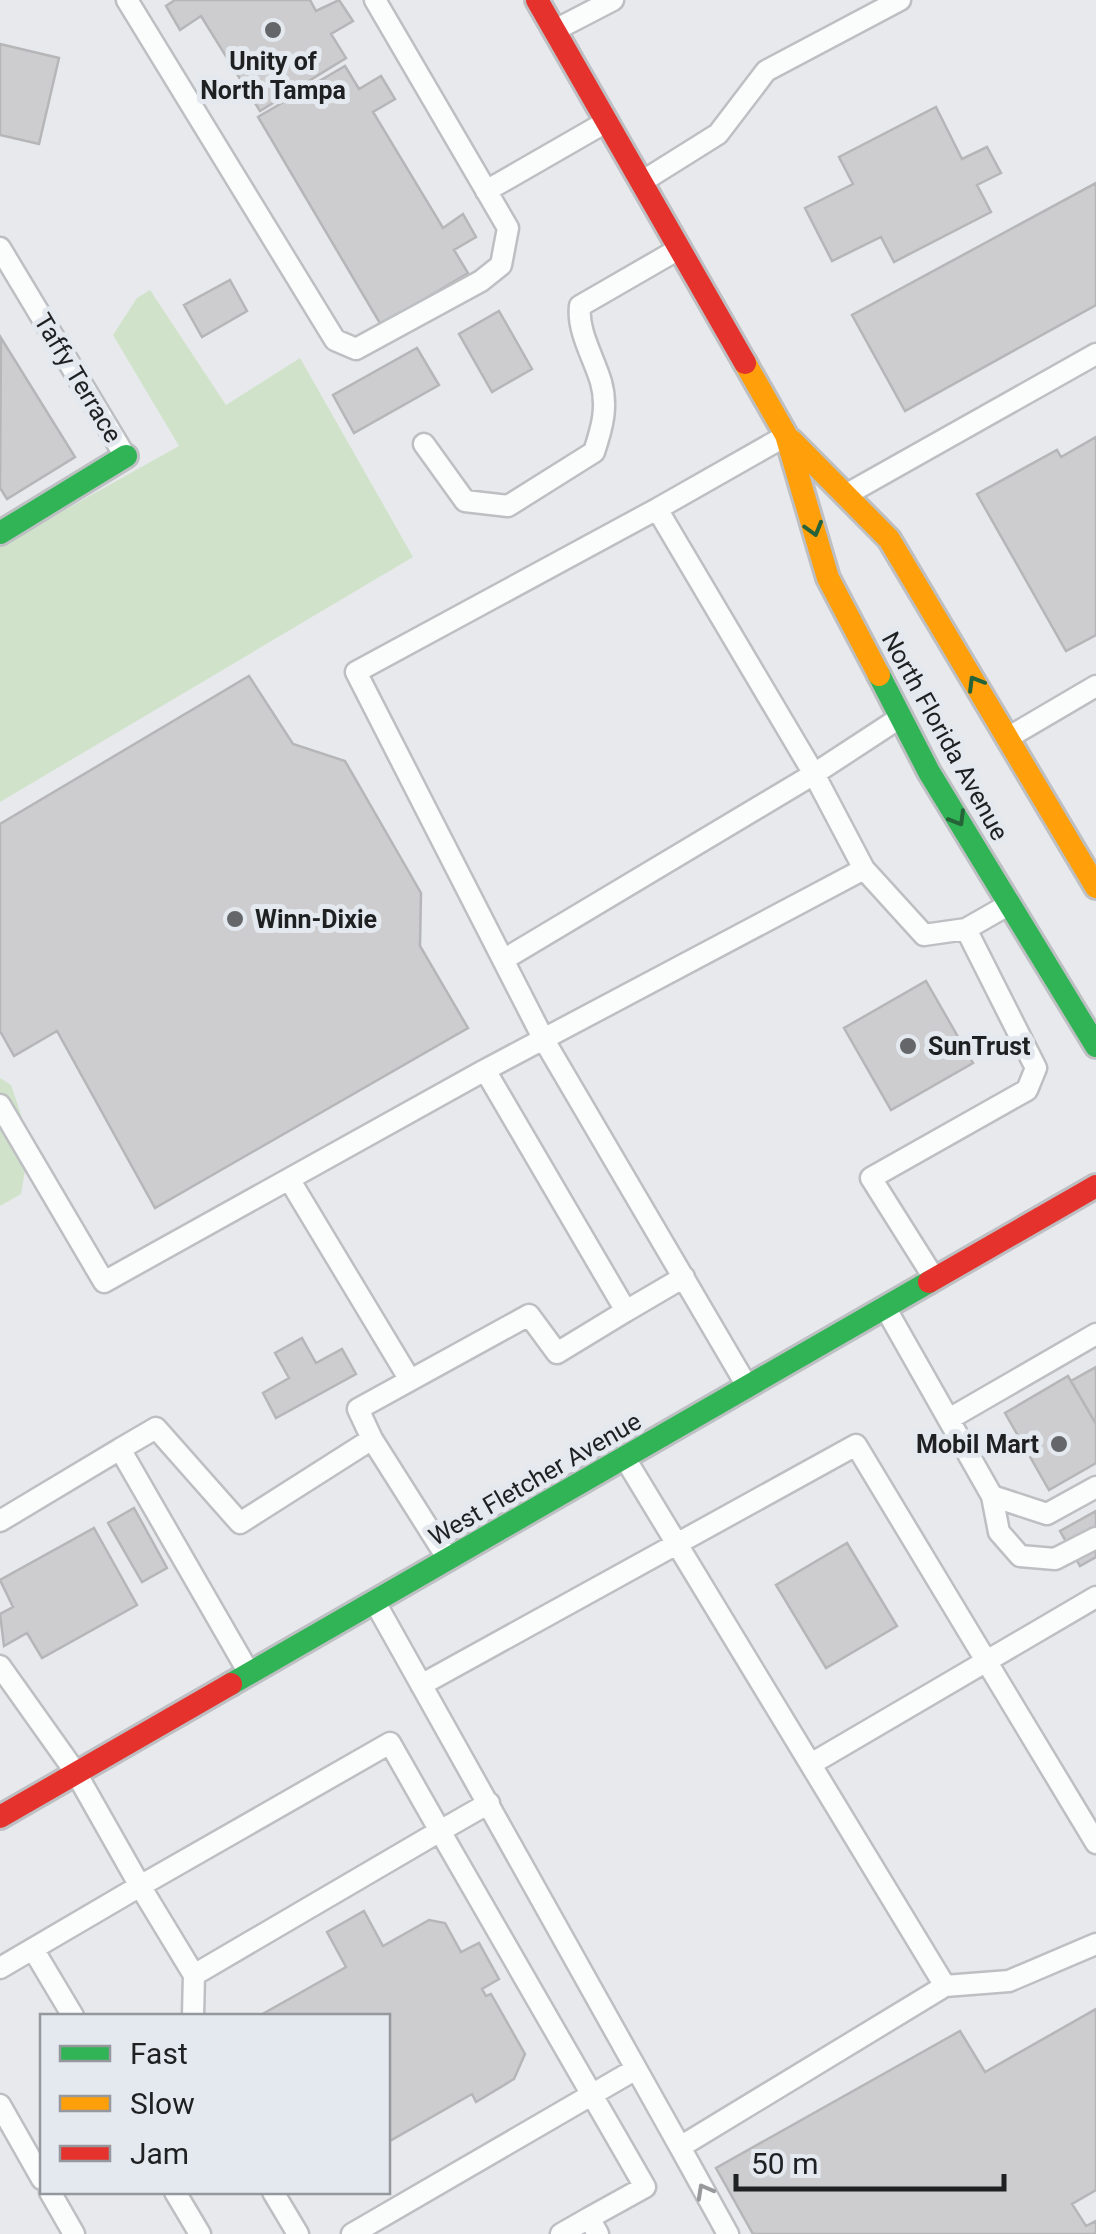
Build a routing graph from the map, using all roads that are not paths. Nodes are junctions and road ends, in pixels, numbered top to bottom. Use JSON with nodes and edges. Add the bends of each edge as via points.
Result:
{"nodes":[{"id":1,"x":127,"y":0,"type":"edge"},
{"id":2,"x":375,"y":0,"type":"edge"},
{"id":3,"x":537,"y":0,"type":"edge"},
{"id":4,"x":612,"y":0,"type":"edge"},
{"id":5,"x":900,"y":0,"type":"edge"},
{"id":6,"x":554,"y":30,"type":"junction"},
{"id":7,"x":606,"y":121,"type":"junction"},
{"id":8,"x":642,"y":182,"type":"junction"},
{"id":9,"x":486,"y":190,"type":"junction"},
{"id":10,"x":0,"y":248,"type":"edge"},
{"id":11,"x":679,"y":248,"type":"junction"},
{"id":12,"x":1096,"y":354,"type":"edge"},
{"id":13,"x":786,"y":435,"type":"junction"},
{"id":14,"x":424,"y":444,"type":"dead end"},
{"id":15,"x":126,"y":456,"type":"joint"},
{"id":16,"x":846,"y":495,"type":"junction"},
{"id":17,"x":658,"y":509,"type":"junction"},
{"id":18,"x":0,"y":532,"type":"edge"},
{"id":19,"x":1096,"y":686,"type":"edge"},
{"id":20,"x":900,"y":718,"type":"junction"},
{"id":21,"x":1007,"y":738,"type":"junction"},
{"id":22,"x":814,"y":774,"type":"junction"},
{"id":23,"x":1088,"y":856,"type":"edge"},
{"id":24,"x":864,"y":869,"type":"junction"},
{"id":25,"x":1096,"y":888,"type":"edge"},
{"id":26,"x":1010,"y":904,"type":"junction"},
{"id":27,"x":966,"y":929,"type":"junction"},
{"id":28,"x":503,"y":960,"type":"junction"},
{"id":29,"x":544,"y":1040,"type":"junction"},
{"id":30,"x":1096,"y":1046,"type":"edge"},
{"id":31,"x":485,"y":1070,"type":"junction"},
{"id":32,"x":0,"y":1105,"type":"edge"},
{"id":33,"x":289,"y":1179,"type":"junction"},
{"id":34,"x":1096,"y":1186,"type":"edge"},
{"id":35,"x":684,"y":1277,"type":"junction"},
{"id":36,"x":934,"y":1280,"type":"junction"},
{"id":37,"x":885,"y":1308,"type":"junction"},
{"id":38,"x":626,"y":1311,"type":"junction"},
{"id":39,"x":1096,"y":1334,"type":"edge"},
{"id":40,"x":410,"y":1380,"type":"junction"},
{"id":41,"x":748,"y":1388,"type":"junction"},
{"id":42,"x":949,"y":1419,"type":"junction"},
{"id":43,"x":372,"y":1439,"type":"junction"},
{"id":44,"x":120,"y":1449,"type":"junction"},
{"id":45,"x":625,"y":1458,"type":"junction"},
{"id":46,"x":1096,"y":1487,"type":"edge"},
{"id":47,"x":992,"y":1496,"type":"junction"},
{"id":48,"x":0,"y":1520,"type":"edge"},
{"id":49,"x":1096,"y":1538,"type":"edge"},
{"id":50,"x":676,"y":1542,"type":"junction"},
{"id":51,"x":449,"y":1560,"type":"junction"},
{"id":52,"x":1096,"y":1598,"type":"edge"},
{"id":53,"x":375,"y":1602,"type":"junction"},
{"id":54,"x":984,"y":1662,"type":"junction"},
{"id":55,"x":0,"y":1666,"type":"edge"},
{"id":56,"x":250,"y":1674,"type":"junction"},
{"id":57,"x":422,"y":1686,"type":"junction"},
{"id":58,"x":810,"y":1764,"type":"junction"},
{"id":59,"x":76,"y":1773,"type":"junction"},
{"id":60,"x":488,"y":1803,"type":"junction"},
{"id":61,"x":0,"y":1816,"type":"edge"},
{"id":62,"x":440,"y":1831,"type":"junction"},
{"id":63,"x":1096,"y":1842,"type":"edge"},
{"id":64,"x":140,"y":1886,"type":"junction"},
{"id":65,"x":1096,"y":1944,"type":"edge"},
{"id":66,"x":33,"y":1950,"type":"junction"},
{"id":67,"x":0,"y":1968,"type":"edge"},
{"id":68,"x":194,"y":1976,"type":"junction"},
{"id":69,"x":945,"y":1986,"type":"junction"},
{"id":70,"x":72,"y":2014,"type":"edge"},
{"id":71,"x":193,"y":2014,"type":"edge"},
{"id":72,"x":636,"y":2068,"type":"junction"},
{"id":73,"x":592,"y":2094,"type":"junction"},
{"id":74,"x":0,"y":2105,"type":"edge"},
{"id":75,"x":680,"y":2147,"type":"junction"},
{"id":76,"x":40,"y":2175,"type":"edge"},
{"id":77,"x":51,"y":2194,"type":"edge"},
{"id":78,"x":177,"y":2194,"type":"edge"},
{"id":79,"x":274,"y":2194,"type":"edge"},
{"id":80,"x":594,"y":2226,"type":"edge"},
{"id":81,"x":74,"y":2234,"type":"edge"},
{"id":82,"x":200,"y":2234,"type":"edge"},
{"id":83,"x":298,"y":2234,"type":"edge"},
{"id":84,"x":352,"y":2234,"type":"edge"},
{"id":85,"x":560,"y":2234,"type":"edge"},
{"id":86,"x":728,"y":2234,"type":"edge"}],
"edges":[{"from":1,"to":9,"type":"lane","via":[[342,346],[368,344],[501,265],[508,228]]},
{"from":2,"to":9,"type":"lane"},
{"from":3,"to":6,"type":"main road","name":"North Florida Avenue"},
{"from":4,"to":6,"type":"lane"},
{"from":5,"to":8,"type":"lane","via":[[766,71],[718,134]]},
{"from":6,"to":7,"type":"main road","name":"North Florida Avenue"},
{"from":7,"to":8,"type":"main road","name":"North Florida Avenue"},
{"from":7,"to":9,"type":"lane"},
{"from":8,"to":11,"type":"main road","name":"North Florida Avenue"},
{"from":10,"to":15,"type":"lane","name":"Taffy Terrace"},
{"from":11,"to":13,"type":"main road","name":"North Florida Avenue"},
{"from":11,"to":14,"type":"lane","via":[[580,306],[602,386],[605,420],[594,452],[508,506],[464,501]]},
{"from":12,"to":16,"type":"lane"},
{"from":13,"to":16,"type":"main road","name":"North Florida Avenue"},
{"from":13,"to":17,"type":"lane"},
{"from":13,"to":20,"type":"main road","name":"North Florida Avenue","one_way":true,"via":[[828,578]]},
{"from":15,"to":18,"type":"main road"},
{"from":21,"to":16,"type":"main road","name":"North Florida Avenue","one_way":true,"via":[[889,539]]},
{"from":17,"to":22,"type":"lane"},
{"from":17,"to":28,"type":"lane","via":[[356,672]]},
{"from":19,"to":21,"type":"lane"},
{"from":20,"to":22,"type":"lane"},
{"from":20,"to":26,"type":"main road","name":"North Florida Avenue","one_way":true},
{"from":21,"to":23,"type":"main road","name":"North Florida Avenue"},
{"from":22,"to":24,"type":"lane"},
{"from":22,"to":28,"type":"lane"},
{"from":23,"to":25,"type":"main road","name":"North Florida Avenue"},
{"from":24,"to":27,"type":"lane","via":[[924,935]]},
{"from":24,"to":29,"type":"lane"},
{"from":26,"to":27,"type":"lane"},
{"from":26,"to":30,"type":"main road","name":"North Florida Avenue"},
{"from":27,"to":36,"type":"lane","via":[[1036,1068],[1027,1090],[871,1178]]},
{"from":28,"to":29,"type":"lane"},
{"from":29,"to":31,"type":"lane"},
{"from":29,"to":35,"type":"lane"},
{"from":31,"to":33,"type":"lane"},
{"from":31,"to":38,"type":"lane"},
{"from":32,"to":33,"type":"lane","via":[[104,1282]]},
{"from":33,"to":40,"type":"lane"},
{"from":34,"to":36,"type":"main road","name":"West Fletcher Avenue"},
{"from":35,"to":38,"type":"lane"},
{"from":35,"to":41,"type":"lane"},
{"from":36,"to":37,"type":"main road","name":"West Fletcher Avenue"},
{"from":37,"to":41,"type":"main road","name":"West Fletcher Avenue"},
{"from":37,"to":42,"type":"lane"},
{"from":38,"to":40,"type":"lane","via":[[557,1354],[530,1315]]},
{"from":39,"to":42,"type":"lane"},
{"from":40,"to":43,"type":"lane","via":[[358,1409]]},
{"from":41,"to":45,"type":"main road","name":"West Fletcher Avenue"},
{"from":42,"to":47,"type":"lane"},
{"from":43,"to":44,"type":"lane","via":[[240,1523],[156,1428]]},
{"from":43,"to":51,"type":"lane"},
{"from":44,"to":48,"type":"lane"},
{"from":44,"to":56,"type":"lane"},
{"from":45,"to":50,"type":"lane"},
{"from":45,"to":51,"type":"main road","name":"West Fletcher Avenue"},
{"from":46,"to":47,"type":"lane","via":[[1046,1514]]},
{"from":47,"to":49,"type":"lane","via":[[999,1532],[1020,1556],[1055,1559]]},
{"from":50,"to":54,"type":"lane","via":[[856,1446]]},
{"from":50,"to":57,"type":"lane"},
{"from":50,"to":58,"type":"lane"},
{"from":51,"to":53,"type":"main road","name":"West Fletcher Avenue"},
{"from":52,"to":54,"type":"lane"},
{"from":53,"to":56,"type":"main road","name":"West Fletcher Avenue"},
{"from":53,"to":57,"type":"lane"},
{"from":54,"to":58,"type":"lane"},
{"from":54,"to":63,"type":"lane"},
{"from":55,"to":59,"type":"lane"},
{"from":56,"to":59,"type":"main road","name":"West Fletcher Avenue"},
{"from":57,"to":60,"type":"lane"},
{"from":58,"to":69,"type":"lane"},
{"from":59,"to":61,"type":"main road","name":"West Fletcher Avenue"},
{"from":59,"to":64,"type":"lane"},
{"from":60,"to":62,"type":"lane"},
{"from":60,"to":72,"type":"lane"},
{"from":62,"to":64,"type":"lane","via":[[390,1742]]},
{"from":62,"to":68,"type":"lane"},
{"from":62,"to":73,"type":"lane"},
{"from":64,"to":66,"type":"lane"},
{"from":64,"to":68,"type":"lane"},
{"from":65,"to":69,"type":"lane","via":[[1009,1981]]},
{"from":66,"to":67,"type":"lane"},
{"from":66,"to":70,"type":"lane"},
{"from":68,"to":71,"type":"lane"},
{"from":69,"to":75,"type":"lane"},
{"from":72,"to":73,"type":"lane"},
{"from":72,"to":75,"type":"lane"},
{"from":73,"to":80,"type":"lane","via":[[645,2187]]},
{"from":73,"to":84,"type":"lane"},
{"from":74,"to":76,"type":"lane"},
{"from":86,"to":75,"type":"lane","one_way":true},
{"from":77,"to":81,"type":"lane"},
{"from":78,"to":82,"type":"lane"},
{"from":79,"to":83,"type":"lane"},
{"from":80,"to":85,"type":"lane"}]}
